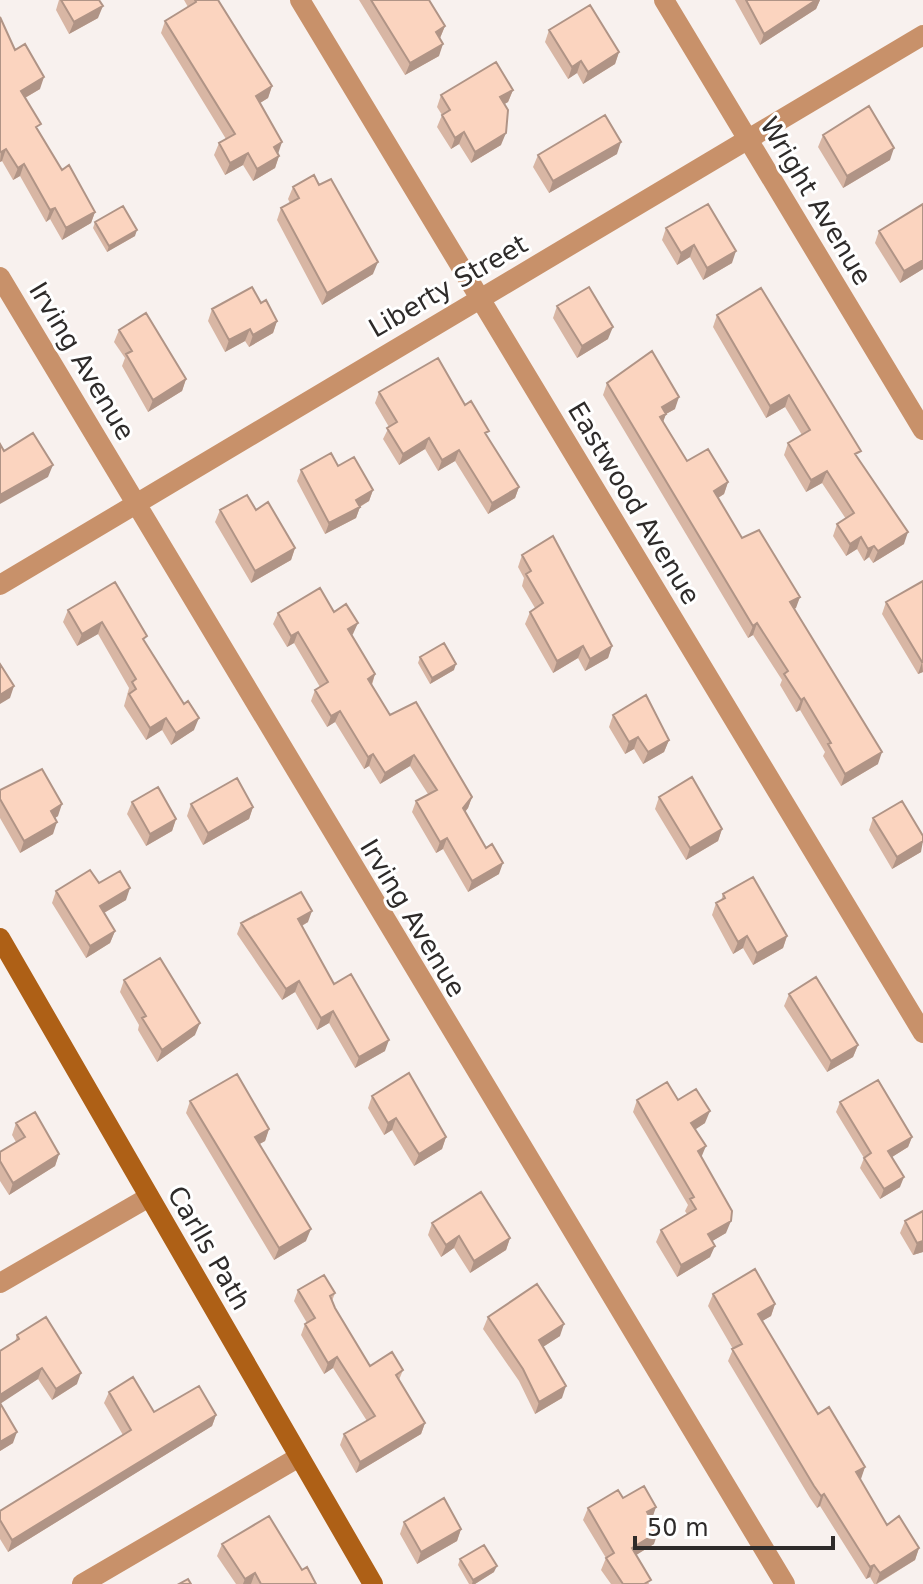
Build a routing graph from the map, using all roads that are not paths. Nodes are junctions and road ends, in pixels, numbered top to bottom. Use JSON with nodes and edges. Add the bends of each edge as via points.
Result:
{"nodes":[{"id":1,"x":300,"y":0,"type":"edge"},
{"id":2,"x":664,"y":0,"type":"edge"},
{"id":3,"x":923,"y":35,"type":"edge"},
{"id":4,"x":748,"y":138,"type":"junction"},
{"id":5,"x":0,"y":277,"type":"edge"},
{"id":6,"x":480,"y":298,"type":"junction"},
{"id":7,"x":923,"y":430,"type":"edge"},
{"id":8,"x":136,"y":501,"type":"junction"},
{"id":9,"x":0,"y":585,"type":"edge"},
{"id":10,"x":0,"y":938,"type":"edge"},
{"id":11,"x":923,"y":1033,"type":"edge"},
{"id":12,"x":149,"y":1197,"type":"junction"},
{"id":13,"x":0,"y":1283,"type":"edge"},
{"id":14,"x":299,"y":1457,"type":"junction"},
{"id":15,"x":82,"y":1584,"type":"edge"},
{"id":16,"x":373,"y":1584,"type":"edge"},
{"id":17,"x":785,"y":1584,"type":"edge"}],
"edges":[{"from":1,"to":6,"type":"street","name":"Eastwood Avenue"},
{"from":2,"to":4,"type":"street","name":"Wright Avenue"},
{"from":3,"to":4,"type":"street","name":"Liberty Street"},
{"from":4,"to":6,"type":"street","name":"Liberty Street"},
{"from":4,"to":7,"type":"street","name":"Wright Avenue"},
{"from":5,"to":8,"type":"street","name":"Irving Avenue"},
{"from":6,"to":8,"type":"street","name":"Liberty Street"},
{"from":6,"to":11,"type":"street","name":"Eastwood Avenue"},
{"from":8,"to":9,"type":"street","name":"Liberty Street"},
{"from":8,"to":17,"type":"street","name":"Irving Avenue"},
{"from":10,"to":12,"type":"street","name":"Carlls Path"},
{"from":12,"to":13,"type":"street"},
{"from":12,"to":14,"type":"street","name":"Carlls Path"},
{"from":14,"to":15,"type":"street"},
{"from":14,"to":16,"type":"street","name":"Carlls Path"}]}
